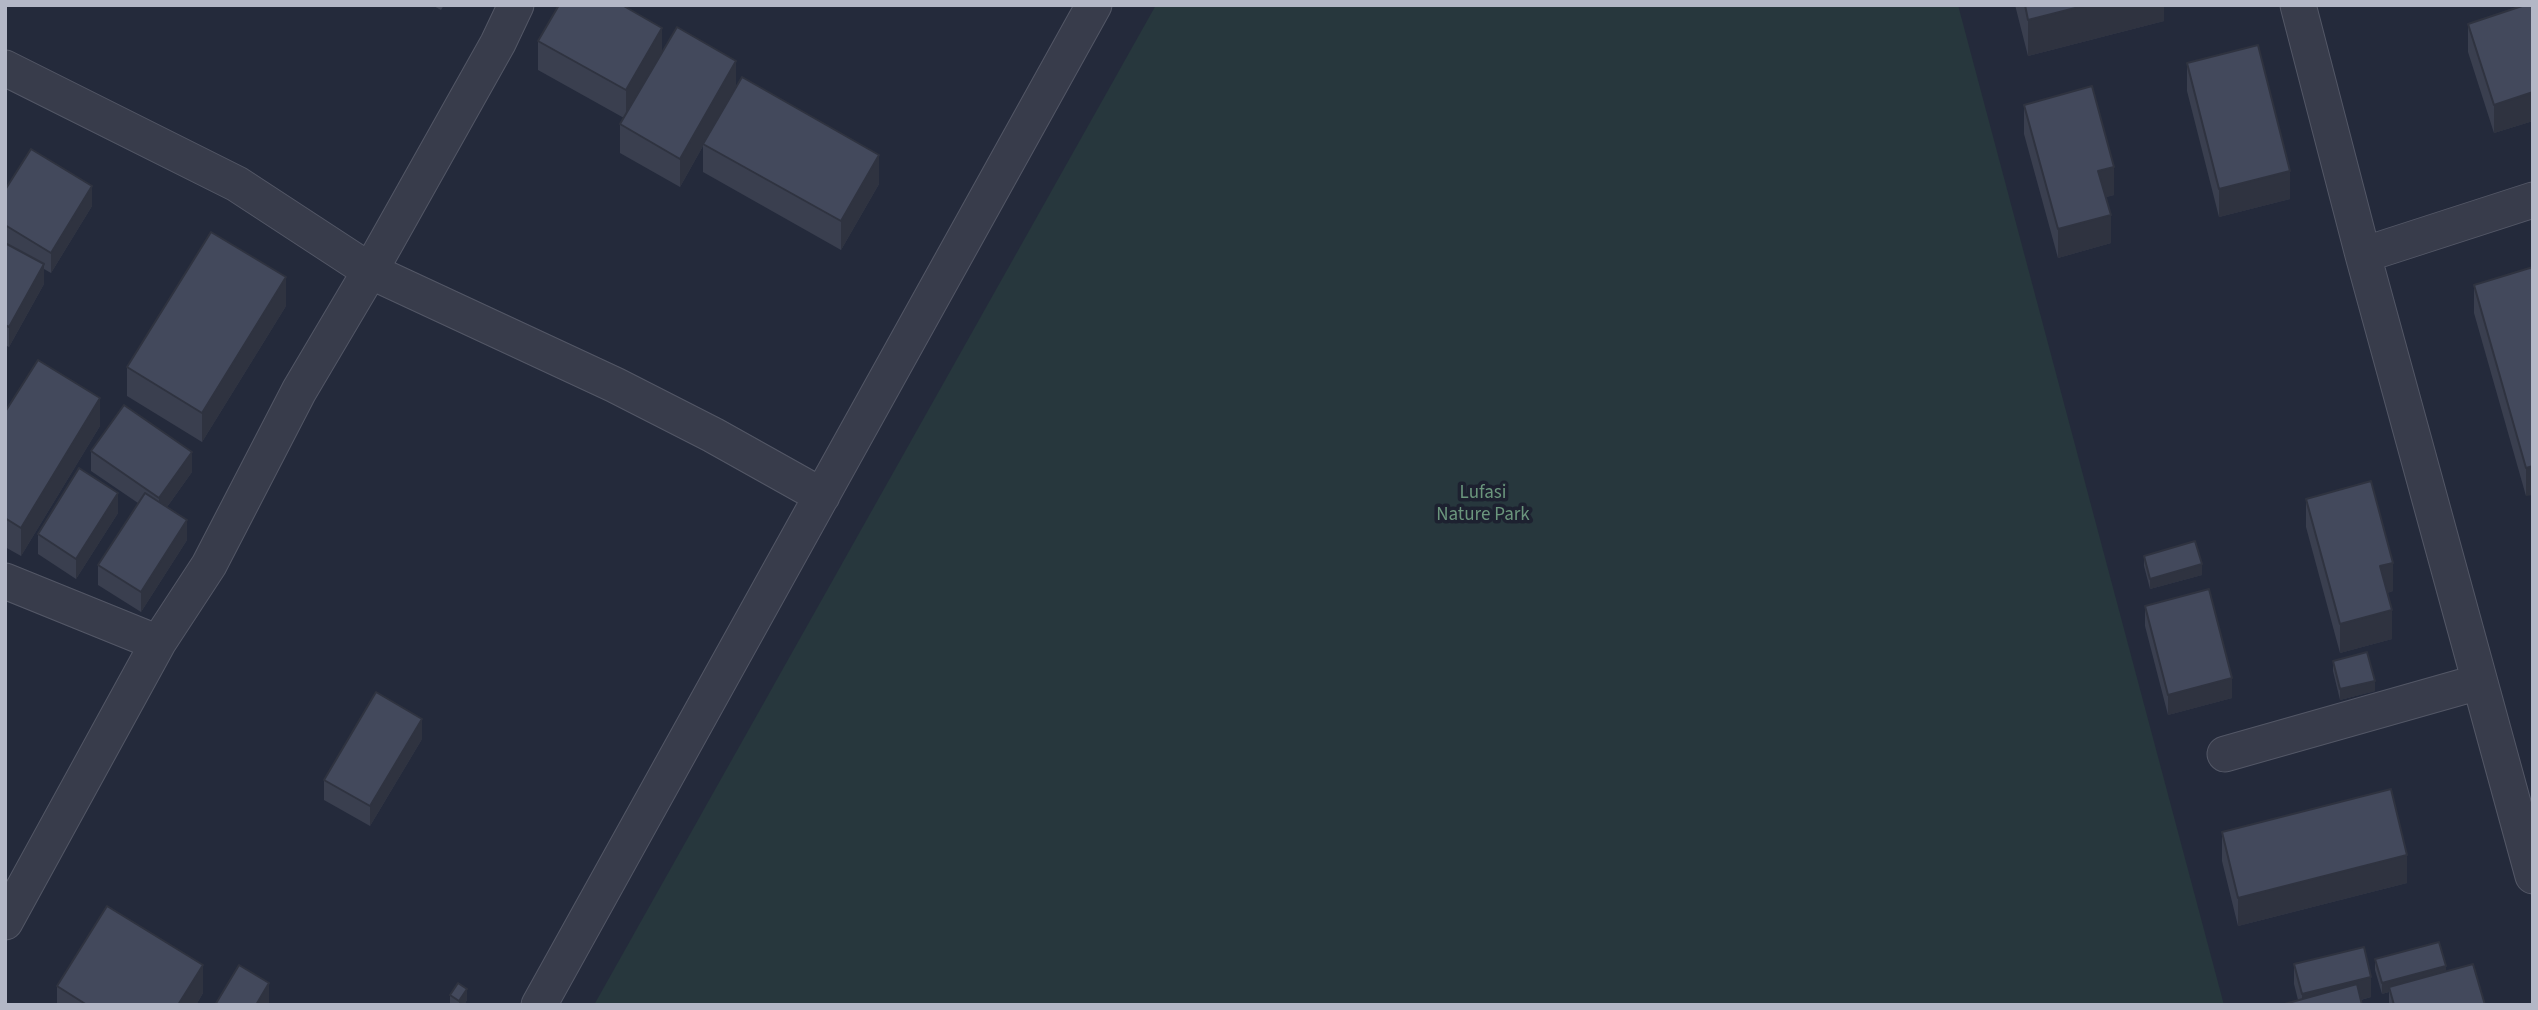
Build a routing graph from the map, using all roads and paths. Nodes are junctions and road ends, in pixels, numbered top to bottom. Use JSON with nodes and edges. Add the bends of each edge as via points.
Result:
{"nodes":[{"id":1,"x":516,"y":5,"type":"edge"},
{"id":2,"x":1094,"y":5,"type":"edge"},
{"id":3,"x":2298,"y":5,"type":"edge"},
{"id":4,"x":5,"y":68,"type":"edge"},
{"id":5,"x":2533,"y":200,"type":"edge"},
{"id":6,"x":2363,"y":255,"type":"junction"},
{"id":7,"x":370,"y":271,"type":"junction"},
{"id":8,"x":822,"y":496,"type":"junction"},
{"id":9,"x":5,"y":581,"type":"edge"},
{"id":10,"x":158,"y":643,"type":"junction"},
{"id":11,"x":2479,"y":682,"type":"junction"},
{"id":12,"x":2225,"y":754,"type":"dead end"},
{"id":13,"x":2523,"y":801,"type":"edge"},
{"id":14,"x":2533,"y":876,"type":"edge"},
{"id":15,"x":5,"y":922,"type":"edge"},
{"id":16,"x":539,"y":1005,"type":"edge"}],
"edges":[{"from":1,"to":7,"type":"street"},
{"from":2,"to":8,"type":"street"},
{"from":3,"to":6,"type":"street"},
{"from":4,"to":7,"type":"street","via":[[237,184]]},
{"from":5,"to":6,"type":"street"},
{"from":6,"to":11,"type":"street"},
{"from":7,"to":8,"type":"street","via":[[615,385]]},
{"from":7,"to":10,"type":"street","via":[[299,391],[209,565]]},
{"from":8,"to":16,"type":"street"},
{"from":9,"to":10,"type":"street"},
{"from":10,"to":15,"type":"street"},
{"from":11,"to":12,"type":"street"},
{"from":11,"to":13,"type":"street"},
{"from":13,"to":14,"type":"street"}]}
